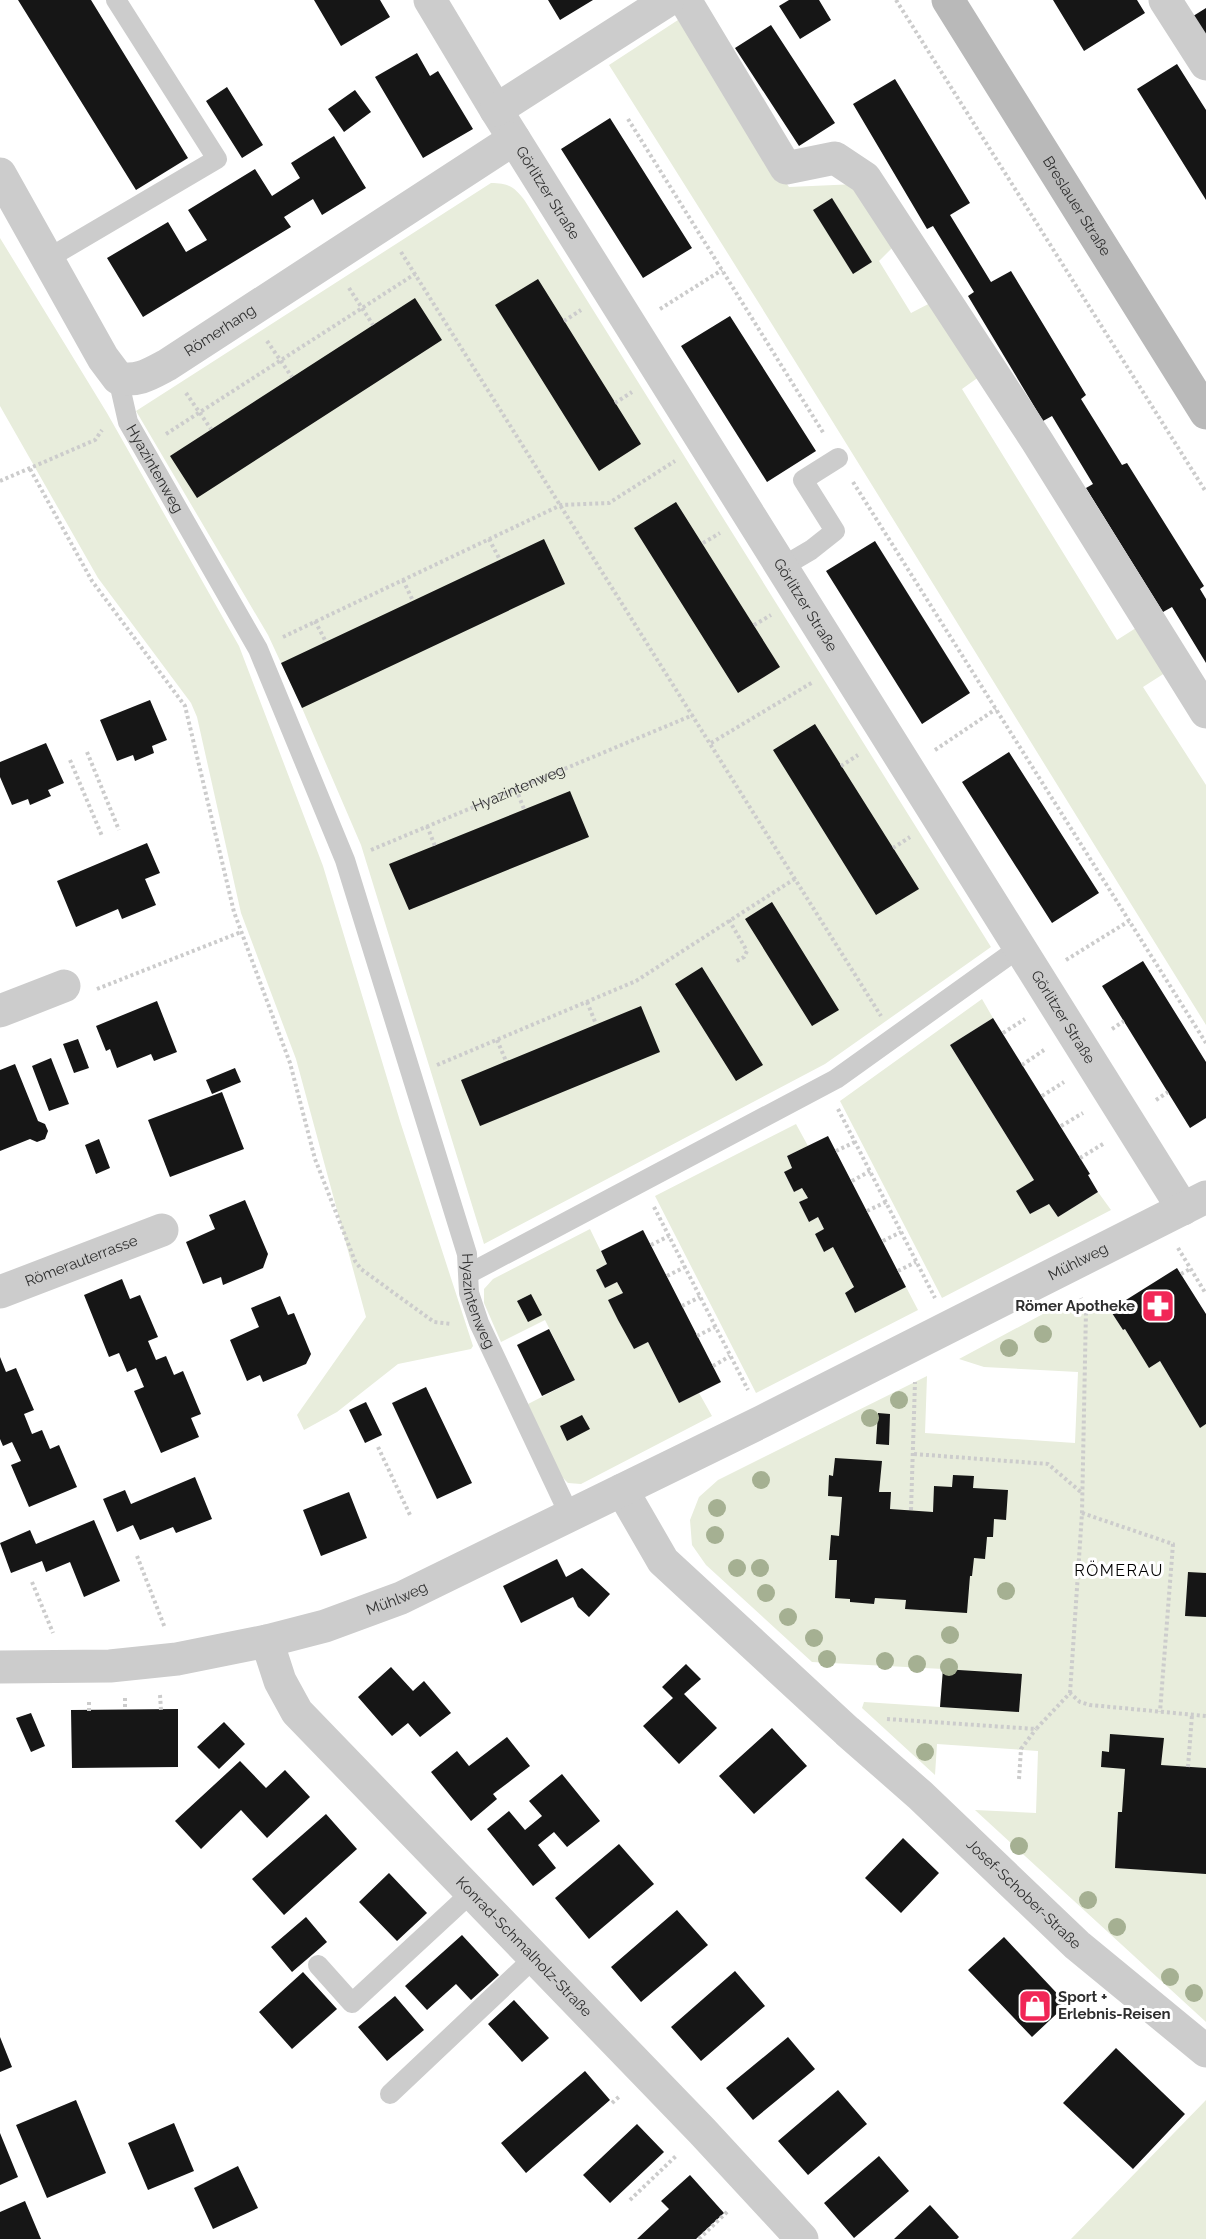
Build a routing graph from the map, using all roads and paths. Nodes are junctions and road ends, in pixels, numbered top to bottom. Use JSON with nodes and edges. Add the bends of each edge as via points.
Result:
{"nodes":[{"id":1,"x":116,"y":0,"type":"edge"},
{"id":2,"x":429,"y":0,"type":"edge"},
{"id":3,"x":668,"y":0,"type":"edge"},
{"id":4,"x":685,"y":0,"type":"edge"},
{"id":5,"x":896,"y":0,"type":"edge"},
{"id":6,"x":948,"y":0,"type":"edge"},
{"id":7,"x":1165,"y":0,"type":"edge"},
{"id":8,"x":1206,"y":64,"type":"edge"},
{"id":9,"x":496,"y":110,"type":"junction"},
{"id":10,"x":628,"y":119,"type":"dead end"},
{"id":11,"x":514,"y":139,"type":"junction"},
{"id":12,"x":0,"y":174,"type":"edge"},
{"id":13,"x":383,"y":224,"type":"junction"},
{"id":14,"x":47,"y":259,"type":"junction"},
{"id":15,"x":329,"y":259,"type":"junction"},
{"id":16,"x":722,"y":270,"type":"junction"},
{"id":17,"x":415,"y":274,"type":"junction"},
{"id":18,"x":362,"y":308,"type":"junction"},
{"id":19,"x":248,"y":312,"type":"junction"},
{"id":20,"x":373,"y":325,"type":"dead end"},
{"id":21,"x":633,"y":329,"type":"junction"},
{"id":22,"x":281,"y":361,"type":"junction"},
{"id":23,"x":167,"y":365,"type":"junction"},
{"id":24,"x":292,"y":377,"type":"dead end"},
{"id":25,"x":118,"y":378,"type":"junction"},
{"id":26,"x":199,"y":412,"type":"junction"},
{"id":27,"x":1206,"y":413,"type":"edge"},
{"id":28,"x":106,"y":424,"type":"dead end"},
{"id":29,"x":211,"y":429,"type":"dead end"},
{"id":30,"x":704,"y":443,"type":"junction"},
{"id":31,"x":143,"y":449,"type":"junction"},
{"id":32,"x":838,"y":458,"type":"junction"},
{"id":33,"x":30,"y":469,"type":"junction"},
{"id":34,"x":0,"y":481,"type":"edge"},
{"id":35,"x":1206,"y":492,"type":"edge"},
{"id":36,"x":561,"y":505,"type":"junction"},
{"id":37,"x":489,"y":539,"type":"junction"},
{"id":38,"x":500,"y":560,"type":"dead end"},
{"id":39,"x":782,"y":567,"type":"junction"},
{"id":40,"x":402,"y":580,"type":"junction"},
{"id":41,"x":413,"y":601,"type":"dead end"},
{"id":42,"x":315,"y":621,"type":"junction"},
{"id":43,"x":326,"y":642,"type":"dead end"},
{"id":44,"x":258,"y":649,"type":"junction"},
{"id":45,"x":842,"y":664,"type":"junction"},
{"id":46,"x":996,"y":709,"type":"junction"},
{"id":47,"x":1206,"y":712,"type":"edge"},
{"id":48,"x":693,"y":715,"type":"junction"},
{"id":49,"x":711,"y":743,"type":"junction"},
{"id":50,"x":87,"y":752,"type":"dead end"},
{"id":51,"x":70,"y":760,"type":"dead end"},
{"id":52,"x":906,"y":768,"type":"junction"},
{"id":53,"x":516,"y":789,"type":"junction"},
{"id":54,"x":525,"y":808,"type":"dead end"},
{"id":55,"x":427,"y":826,"type":"junction"},
{"id":56,"x":119,"y":830,"type":"dead end"},
{"id":57,"x":102,"y":837,"type":"dead end"},
{"id":58,"x":435,"y":846,"type":"dead end"},
{"id":59,"x":345,"y":860,"type":"junction"},
{"id":60,"x":796,"y":878,"type":"junction"},
{"id":61,"x":729,"y":920,"type":"junction"},
{"id":62,"x":1129,"y":921,"type":"junction"},
{"id":63,"x":241,"y":932,"type":"junction"},
{"id":64,"x":1019,"y":948,"type":"junction"},
{"id":65,"x":735,"y":962,"type":"dead end"},
{"id":66,"x":1038,"y":979,"type":"junction"},
{"id":67,"x":63,"y":986,"type":"joint"},
{"id":68,"x":587,"y":1002,"type":"junction"},
{"id":69,"x":0,"y":1011,"type":"edge"},
{"id":70,"x":596,"y":1024,"type":"dead end"},
{"id":71,"x":894,"y":1037,"type":"junction"},
{"id":72,"x":497,"y":1040,"type":"junction"},
{"id":73,"x":1206,"y":1043,"type":"edge"},
{"id":74,"x":506,"y":1061,"type":"dead end"},
{"id":75,"x":412,"y":1076,"type":"junction"},
{"id":76,"x":825,"y":1084,"type":"junction"},
{"id":77,"x":855,"y":1142,"type":"junction"},
{"id":78,"x":836,"y":1151,"type":"dead end"},
{"id":79,"x":870,"y":1171,"type":"junction"},
{"id":80,"x":852,"y":1181,"type":"dead end"},
{"id":81,"x":641,"y":1183,"type":"junction"},
{"id":82,"x":886,"y":1202,"type":"junction"},
{"id":83,"x":1183,"y":1209,"type":"edge"},
{"id":84,"x":867,"y":1211,"type":"dead end"},
{"id":85,"x":162,"y":1230,"type":"dead end"},
{"id":86,"x":901,"y":1232,"type":"junction"},
{"id":87,"x":669,"y":1236,"type":"junction"},
{"id":88,"x":883,"y":1241,"type":"dead end"},
{"id":89,"x":651,"y":1245,"type":"dead end"},
{"id":90,"x":916,"y":1262,"type":"junction"},
{"id":91,"x":684,"y":1267,"type":"junction"},
{"id":92,"x":1066,"y":1268,"type":"junction"},
{"id":93,"x":1190,"y":1269,"type":"junction"},
{"id":94,"x":898,"y":1271,"type":"dead end"},
{"id":95,"x":470,"y":1273,"type":"junction"},
{"id":96,"x":1181,"y":1274,"type":"dead end"},
{"id":97,"x":667,"y":1276,"type":"dead end"},
{"id":98,"x":0,"y":1292,"type":"edge"},
{"id":99,"x":1206,"y":1294,"type":"edge"},
{"id":100,"x":700,"y":1297,"type":"junction"},
{"id":101,"x":682,"y":1306,"type":"dead end"},
{"id":102,"x":456,"y":1324,"type":"dead end"},
{"id":103,"x":715,"y":1327,"type":"junction"},
{"id":104,"x":950,"y":1328,"type":"junction"},
{"id":105,"x":698,"y":1336,"type":"dead end"},
{"id":106,"x":916,"y":1344,"type":"junction"},
{"id":107,"x":730,"y":1356,"type":"junction"},
{"id":108,"x":713,"y":1366,"type":"dead end"},
{"id":109,"x":1076,"y":1408,"type":"dead end"},
{"id":110,"x":1084,"y":1409,"type":"junction"},
{"id":111,"x":763,"y":1421,"type":"junction"},
{"id":112,"x":378,"y":1448,"type":"dead end"},
{"id":113,"x":914,"y":1454,"type":"junction"},
{"id":114,"x":622,"y":1490,"type":"junction"},
{"id":115,"x":1082,"y":1493,"type":"junction"},
{"id":116,"x":911,"y":1510,"type":"dead end"},
{"id":117,"x":1082,"y":1513,"type":"junction"},
{"id":118,"x":410,"y":1515,"type":"dead end"},
{"id":119,"x":570,"y":1516,"type":"junction"},
{"id":120,"x":137,"y":1556,"type":"dead end"},
{"id":121,"x":32,"y":1582,"type":"dead end"},
{"id":122,"x":267,"y":1641,"type":"junction"},
{"id":123,"x":177,"y":1659,"type":"junction"},
{"id":124,"x":67,"y":1666,"type":"junction"},
{"id":125,"x":0,"y":1667,"type":"edge"},
{"id":126,"x":1070,"y":1693,"type":"junction"},
{"id":127,"x":1160,"y":1712,"type":"junction"},
{"id":128,"x":1192,"y":1715,"type":"junction"},
{"id":129,"x":1206,"y":1716,"type":"edge"},
{"id":130,"x":1036,"y":1729,"type":"junction"},
{"id":131,"x":847,"y":1731,"type":"junction"},
{"id":132,"x":1188,"y":1767,"type":"dead end"},
{"id":133,"x":1019,"y":1779,"type":"dead end"},
{"id":134,"x":472,"y":1892,"type":"junction"},
{"id":135,"x":535,"y":1957,"type":"junction"},
{"id":136,"x":318,"y":1965,"type":"dead end"},
{"id":137,"x":1206,"y":2051,"type":"edge"},
{"id":138,"x":390,"y":2094,"type":"dead end"},
{"id":139,"x":702,"y":2131,"type":"junction"},
{"id":140,"x":753,"y":2186,"type":"junction"},
{"id":141,"x":630,"y":2200,"type":"dead end"},
{"id":142,"x":699,"y":2239,"type":"edge"},
{"id":143,"x":802,"y":2239,"type":"edge"}],
"edges":[{"from":1,"to":14,"type":"lane","via":[[217,159]]},
{"from":2,"to":9,"type":"street","name":"Görlitzer Straße"},
{"from":3,"to":9,"type":"street"},
{"from":4,"to":47,"type":"street","via":[[786,168],[836,158],[865,177]]},
{"from":5,"to":35,"type":"path"},
{"from":6,"to":27,"type":"main road","name":"Breslauer Straße"},
{"from":7,"to":8,"type":"street"},
{"from":9,"to":11,"type":"street","name":"Görlitzer Straße"},
{"from":10,"to":16,"type":"path"},
{"from":11,"to":13,"type":"street","name":"Römerhang"},
{"from":11,"to":21,"type":"street","name":"Görlitzer Straße"},
{"from":12,"to":14,"type":"street"},
{"from":13,"to":15,"type":"street","name":"Römerhang"},
{"from":13,"to":17,"type":"path"},
{"from":14,"to":25,"type":"street"},
{"from":15,"to":18,"type":"path"},
{"from":15,"to":19,"type":"street","name":"Römerhang"},
{"from":16,"to":21,"type":"path"},
{"from":16,"to":32,"type":"path"},
{"from":17,"to":18,"type":"path"},
{"from":17,"to":36,"type":"path"},
{"from":18,"to":20,"type":"path"},
{"from":18,"to":22,"type":"path"},
{"from":19,"to":22,"type":"path"},
{"from":19,"to":23,"type":"street","name":"Römerhang"},
{"from":21,"to":30,"type":"street","name":"Görlitzer Straße"},
{"from":22,"to":24,"type":"path"},
{"from":22,"to":26,"type":"path"},
{"from":23,"to":25,"type":"street","name":"Römerhang","via":[[131,381]]},
{"from":23,"to":26,"type":"path"},
{"from":25,"to":31,"type":"lane","name":"Hyazintenweg","via":[[128,422]]},
{"from":26,"to":29,"type":"path"},
{"from":26,"to":31,"type":"path"},
{"from":28,"to":33,"type":"path","via":[[95,440]]},
{"from":30,"to":36,"type":"path","via":[[609,503]]},
{"from":30,"to":39,"type":"street","name":"Görlitzer Straße"},
{"from":31,"to":44,"type":"lane","name":"Hyazintenweg"},
{"from":32,"to":39,"type":"lane","via":[[803,480],[835,531]]},
{"from":32,"to":46,"type":"path"},
{"from":33,"to":34,"type":"path"},
{"from":33,"to":63,"type":"path","via":[[92,581],[185,706]]},
{"from":36,"to":37,"type":"path"},
{"from":36,"to":48,"type":"path"},
{"from":37,"to":38,"type":"path"},
{"from":37,"to":40,"type":"path"},
{"from":39,"to":45,"type":"street","name":"Görlitzer Straße"},
{"from":40,"to":41,"type":"path"},
{"from":40,"to":42,"type":"path"},
{"from":42,"to":43,"type":"path"},
{"from":42,"to":44,"type":"path"},
{"from":44,"to":59,"type":"lane","name":"Hyazintenweg"},
{"from":45,"to":49,"type":"path"},
{"from":45,"to":52,"type":"street","name":"Görlitzer Straße"},
{"from":46,"to":52,"type":"path"},
{"from":46,"to":62,"type":"path"},
{"from":48,"to":49,"type":"path"},
{"from":48,"to":53,"type":"path","name":"Hyazintenweg"},
{"from":49,"to":60,"type":"path"},
{"from":50,"to":56,"type":"path"},
{"from":51,"to":57,"type":"path"},
{"from":52,"to":64,"type":"street","name":"Görlitzer Straße"},
{"from":53,"to":54,"type":"path"},
{"from":53,"to":55,"type":"path","name":"Hyazintenweg"},
{"from":55,"to":58,"type":"path"},
{"from":55,"to":59,"type":"path","name":"Hyazintenweg"},
{"from":59,"to":75,"type":"lane","name":"Hyazintenweg"},
{"from":60,"to":61,"type":"path"},
{"from":60,"to":71,"type":"path"},
{"from":61,"to":65,"type":"path","via":[[747,951]]},
{"from":61,"to":68,"type":"path","via":[[636,981]]},
{"from":62,"to":66,"type":"path"},
{"from":62,"to":73,"type":"path"},
{"from":63,"to":67,"type":"path","via":[[84,994]]},
{"from":63,"to":102,"type":"path","via":[[290,1063],[315,1159],[355,1261],[434,1322]]},
{"from":64,"to":66,"type":"street","name":"Görlitzer Straße"},
{"from":64,"to":71,"type":"lane"},
{"from":66,"to":83,"type":"street","name":"Görlitzer Straße"},
{"from":67,"to":69,"type":"street"},
{"from":68,"to":70,"type":"path"},
{"from":68,"to":72,"type":"path"},
{"from":71,"to":76,"type":"lane"},
{"from":72,"to":74,"type":"path"},
{"from":72,"to":75,"type":"path"},
{"from":75,"to":95,"type":"lane","name":"Hyazintenweg"},
{"from":76,"to":77,"type":"path"},
{"from":76,"to":81,"type":"lane"},
{"from":77,"to":78,"type":"path"},
{"from":77,"to":79,"type":"path"},
{"from":79,"to":80,"type":"path"},
{"from":79,"to":82,"type":"path"},
{"from":81,"to":87,"type":"path"},
{"from":81,"to":95,"type":"lane"},
{"from":82,"to":84,"type":"path"},
{"from":82,"to":86,"type":"path"},
{"from":83,"to":92,"type":"street","name":"Mühlweg"},
{"from":83,"to":93,"type":"path"},
{"from":85,"to":98,"type":"street","name":"Römerauterrasse"},
{"from":86,"to":88,"type":"path"},
{"from":86,"to":90,"type":"path"},
{"from":87,"to":89,"type":"path"},
{"from":87,"to":91,"type":"path"},
{"from":90,"to":94,"type":"path"},
{"from":90,"to":104,"type":"path"},
{"from":91,"to":97,"type":"path"},
{"from":91,"to":100,"type":"path"},
{"from":92,"to":104,"type":"street","name":"Mühlweg"},
{"from":92,"to":110,"type":"path","via":[[1086,1309]]},
{"from":93,"to":96,"type":"path"},
{"from":93,"to":99,"type":"path"},
{"from":95,"to":119,"type":"lane","name":"Hyazintenweg","via":[[469,1293],[479,1323]]},
{"from":100,"to":101,"type":"path"},
{"from":100,"to":103,"type":"path"},
{"from":103,"to":105,"type":"path"},
{"from":103,"to":107,"type":"path"},
{"from":104,"to":106,"type":"street","name":"Mühlweg"},
{"from":106,"to":111,"type":"street","name":"Mühlweg"},
{"from":106,"to":113,"type":"path"},
{"from":107,"to":108,"type":"path"},
{"from":107,"to":111,"type":"path"},
{"from":109,"to":110,"type":"path"},
{"from":110,"to":115,"type":"path"},
{"from":111,"to":114,"type":"street","name":"Mühlweg"},
{"from":112,"to":118,"type":"path"},
{"from":113,"to":115,"type":"path","via":[[1048,1464]]},
{"from":113,"to":116,"type":"path"},
{"from":114,"to":119,"type":"street","name":"Mühlweg"},
{"from":114,"to":131,"type":"street","name":"Josef-Schober-Straße","via":[[663,1561]]},
{"from":115,"to":117,"type":"path"},
{"from":117,"to":126,"type":"path"},
{"from":117,"to":127,"type":"path","via":[[1173,1544]]},
{"from":119,"to":122,"type":"street","name":"Mühlweg","via":[[401,1598],[325,1626]]},
{"from":120,"to":123,"type":"path"},
{"from":121,"to":124,"type":"path"},
{"from":122,"to":123,"type":"street","name":"Mühlweg"},
{"from":122,"to":134,"type":"street","name":"Konrad-Schmalholz-Straße","via":[[280,1681],[297,1712]]},
{"from":123,"to":124,"type":"street","name":"Mühlweg"},
{"from":124,"to":125,"type":"street","name":"Mühlweg"},
{"from":126,"to":127,"type":"path","via":[[1090,1705]]},
{"from":126,"to":130,"type":"path"},
{"from":127,"to":128,"type":"path"},
{"from":128,"to":129,"type":"path"},
{"from":128,"to":132,"type":"path"},
{"from":130,"to":131,"type":"path","via":[[873,1718]]},
{"from":130,"to":133,"type":"path","via":[[1021,1749]]},
{"from":131,"to":137,"type":"street","name":"Josef-Schober-Straße","via":[[1077,1945]]},
{"from":134,"to":135,"type":"street","name":"Konrad-Schmalholz-Straße"},
{"from":134,"to":136,"type":"lane","via":[[352,2003]]},
{"from":135,"to":138,"type":"lane"},
{"from":135,"to":139,"type":"street","name":"Konrad-Schmalholz-Straße"},
{"from":139,"to":140,"type":"street","name":"Konrad-Schmalholz-Straße"},
{"from":139,"to":141,"type":"path"},
{"from":140,"to":142,"type":"path"},
{"from":140,"to":143,"type":"street","name":"Konrad-Schmalholz-Straße"}]}
